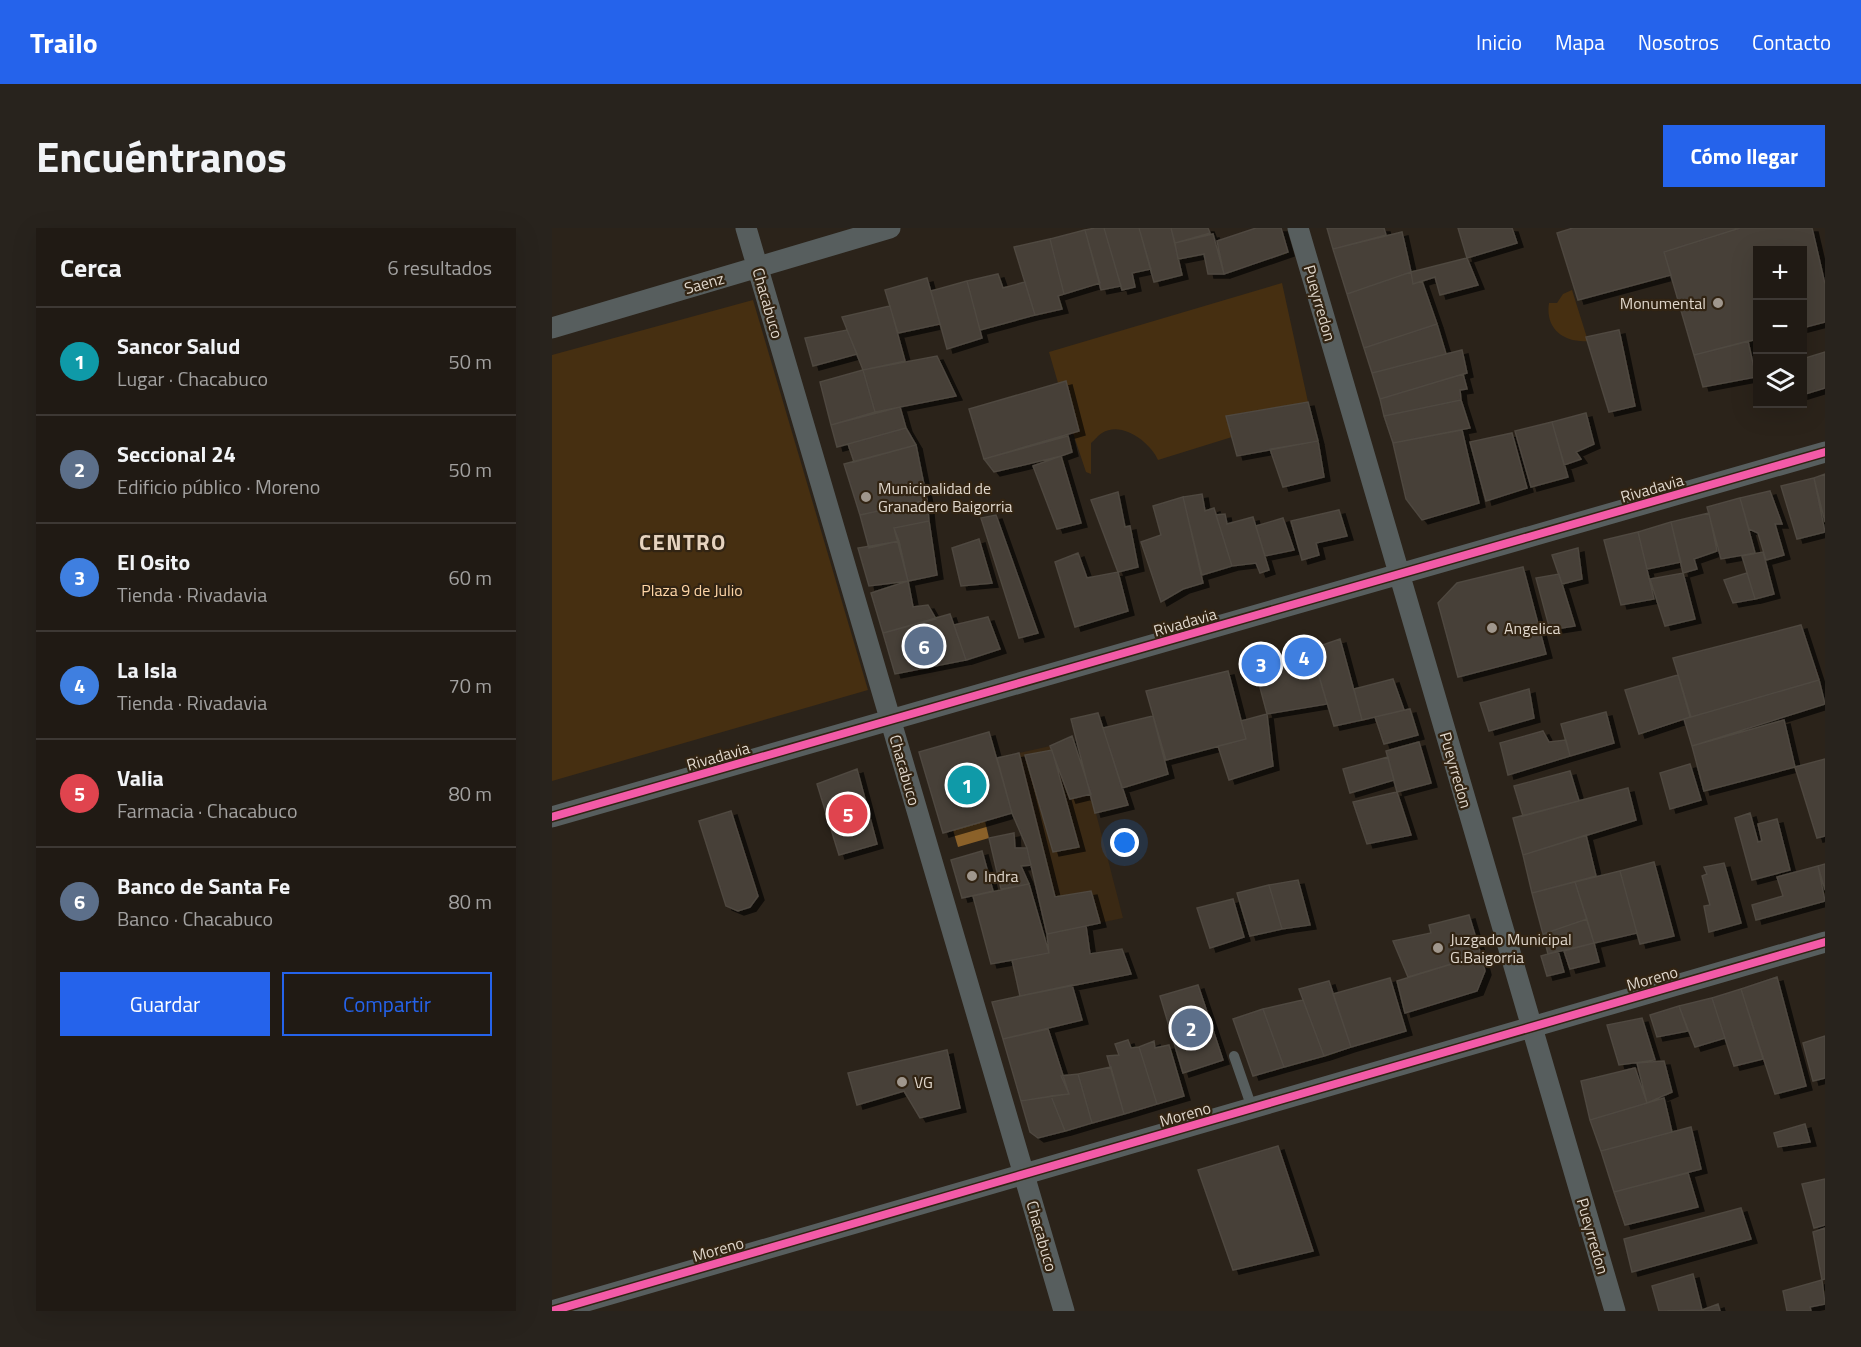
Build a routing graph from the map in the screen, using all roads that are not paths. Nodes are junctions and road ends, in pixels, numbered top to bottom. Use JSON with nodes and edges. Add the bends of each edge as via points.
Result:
{"nodes":[{"id":1,"x":746,"y":228,"type":"edge"},
{"id":2,"x":890,"y":228,"type":"edge"},
{"id":3,"x":1298,"y":228,"type":"edge"},
{"id":4,"x":758,"y":267,"type":"junction"},
{"id":5,"x":552,"y":328,"type":"edge"},
{"id":6,"x":1825,"y":452,"type":"edge"},
{"id":7,"x":1399,"y":574,"type":"junction"},
{"id":8,"x":890,"y":720,"type":"junction"},
{"id":9,"x":552,"y":817,"type":"edge"},
{"id":10,"x":1825,"y":942,"type":"edge"},
{"id":11,"x":1532,"y":1027,"type":"junction"},
{"id":12,"x":1234,"y":1056,"type":"dead end"},
{"id":13,"x":1251,"y":1108,"type":"junction"},
{"id":14,"x":1024,"y":1174,"type":"junction"},
{"id":15,"x":552,"y":1311,"type":"edge"},
{"id":16,"x":1064,"y":1311,"type":"edge"},
{"id":17,"x":1615,"y":1311,"type":"edge"}],
"edges":[{"from":1,"to":4,"type":"street","name":"Chacabuco"},
{"from":2,"to":4,"type":"street","name":"Saenz"},
{"from":3,"to":7,"type":"street","name":"Pueyrredon"},
{"from":4,"to":5,"type":"street","name":"Saenz"},
{"from":4,"to":8,"type":"street","name":"Chacabuco"},
{"from":6,"to":7,"type":"street","name":"Rivadavia"},
{"from":7,"to":8,"type":"street","name":"Rivadavia"},
{"from":7,"to":11,"type":"street","name":"Pueyrredon"},
{"from":8,"to":9,"type":"street","name":"Rivadavia"},
{"from":8,"to":14,"type":"street","name":"Chacabuco"},
{"from":10,"to":11,"type":"street","name":"Moreno"},
{"from":11,"to":13,"type":"street","name":"Moreno"},
{"from":11,"to":17,"type":"street","name":"Pueyrredon"},
{"from":12,"to":13,"type":"lane"},
{"from":13,"to":14,"type":"street","name":"Moreno"},
{"from":14,"to":15,"type":"street","name":"Moreno"},
{"from":14,"to":16,"type":"street","name":"Chacabuco"}]}
